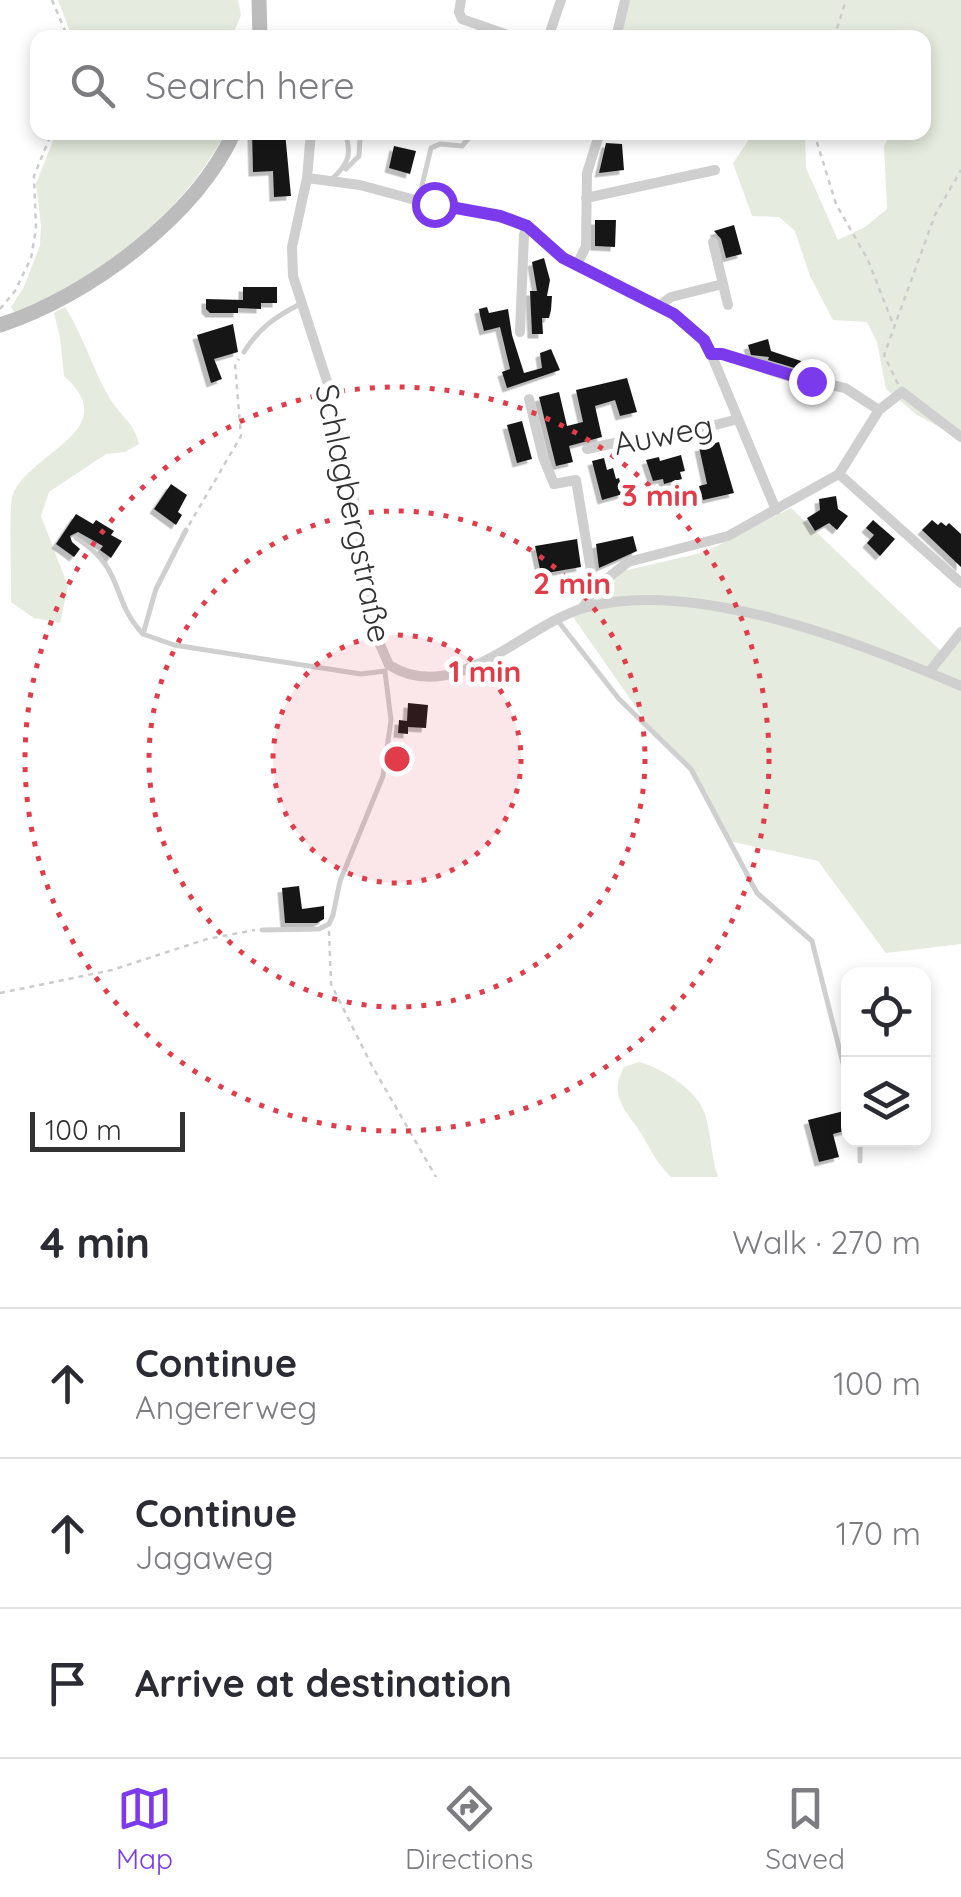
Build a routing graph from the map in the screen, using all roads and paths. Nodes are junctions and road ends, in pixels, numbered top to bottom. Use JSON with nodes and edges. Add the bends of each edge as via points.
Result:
{"nodes":[{"id":1,"x":52,"y":0,"type":"edge"},
{"id":2,"x":259,"y":0,"type":"edge"},
{"id":3,"x":462,"y":0,"type":"edge"},
{"id":4,"x":561,"y":0,"type":"edge"},
{"id":5,"x":625,"y":0,"type":"edge"},
{"id":6,"x":846,"y":0,"type":"edge"},
{"id":7,"x":65,"y":30,"type":"edge"},
{"id":8,"x":260,"y":30,"type":"edge"},
{"id":9,"x":487,"y":30,"type":"edge"},
{"id":10,"x":551,"y":30,"type":"edge"},
{"id":11,"x":618,"y":30,"type":"edge"},
{"id":12,"x":837,"y":30,"type":"edge"},
{"id":13,"x":49,"y":140,"type":"edge"},
{"id":14,"x":230,"y":140,"type":"edge"},
{"id":15,"x":309,"y":140,"type":"edge"},
{"id":16,"x":347,"y":140,"type":"edge"},
{"id":17,"x":360,"y":140,"type":"edge"},
{"id":18,"x":467,"y":140,"type":"edge"},
{"id":19,"x":597,"y":140,"type":"edge"},
{"id":20,"x":816,"y":140,"type":"edge"},
{"id":21,"x":343,"y":170,"type":"junction"},
{"id":22,"x":715,"y":170,"type":"dead end"},
{"id":23,"x":961,"y":170,"type":"edge"},
{"id":24,"x":306,"y":178,"type":"junction"},
{"id":25,"x":332,"y":181,"type":"junction"},
{"id":26,"x":586,"y":198,"type":"junction"},
{"id":27,"x":419,"y":202,"type":"junction"},
{"id":28,"x":527,"y":226,"type":"junction"},
{"id":29,"x":713,"y":242,"type":"dead end"},
{"id":30,"x":577,"y":265,"type":"junction"},
{"id":31,"x":723,"y":284,"type":"junction"},
{"id":32,"x":300,"y":304,"type":"junction"},
{"id":33,"x":660,"y":305,"type":"junction"},
{"id":34,"x":728,"y":305,"type":"dead end"},
{"id":35,"x":0,"y":309,"type":"edge"},
{"id":36,"x":0,"y":325,"type":"edge"},
{"id":37,"x":894,"y":325,"type":"junction"},
{"id":38,"x":520,"y":332,"type":"dead end"},
{"id":39,"x":244,"y":352,"type":"joint"},
{"id":40,"x":711,"y":354,"type":"junction"},
{"id":41,"x":902,"y":392,"type":"junction"},
{"id":42,"x":529,"y":400,"type":"dead end"},
{"id":43,"x":879,"y":410,"type":"junction"},
{"id":44,"x":738,"y":418,"type":"junction"},
{"id":45,"x":961,"y":437,"type":"edge"},
{"id":46,"x":587,"y":449,"type":"dead end"},
{"id":47,"x":840,"y":474,"type":"junction"},
{"id":48,"x":776,"y":510,"type":"junction"},
{"id":49,"x":186,"y":530,"type":"joint"},
{"id":50,"x":76,"y":538,"type":"dead end"},
{"id":51,"x":961,"y":584,"type":"edge"},
{"id":52,"x":594,"y":589,"type":"junction"},
{"id":53,"x":583,"y":608,"type":"junction"},
{"id":54,"x":558,"y":622,"type":"junction"},
{"id":55,"x":961,"y":632,"type":"edge"},
{"id":56,"x":143,"y":634,"type":"junction"},
{"id":57,"x":387,"y":668,"type":"junction"},
{"id":58,"x":929,"y":672,"type":"junction"},
{"id":59,"x":961,"y":686,"type":"edge"},
{"id":60,"x":328,"y":924,"type":"junction"},
{"id":61,"x":262,"y":930,"type":"joint"},
{"id":62,"x":0,"y":993,"type":"edge"},
{"id":63,"x":841,"y":1057,"type":"edge"},
{"id":64,"x":860,"y":1147,"type":"edge"},
{"id":65,"x":860,"y":1161,"type":"dead end"},
{"id":66,"x":436,"y":1177,"type":"edge"}],
"edges":[{"from":1,"to":7,"type":"path"},
{"from":2,"to":8,"type":"main road"},
{"from":3,"to":9,"type":"street","via":[[460,16]]},
{"from":4,"to":10,"type":"street"},
{"from":5,"to":11,"type":"street"},
{"from":6,"to":12,"type":"path"},
{"from":13,"to":35,"type":"path","via":[[34,176],[31,258]]},
{"from":14,"to":36,"type":"main road","via":[[210,178],[175,216],[72,294]]},
{"from":15,"to":24,"type":"street","name":"Schlagbergstraße"},
{"from":16,"to":21,"type":"lane"},
{"from":17,"to":21,"type":"lane","via":[[360,156]]},
{"from":18,"to":27,"type":"lane","via":[[431,148]]},
{"from":19,"to":26,"type":"street"},
{"from":20,"to":37,"type":"path","via":[[836,204]]},
{"from":21,"to":25,"type":"lane"},
{"from":22,"to":26,"type":"street"},
{"from":23,"to":37,"type":"path","via":[[936,215]]},
{"from":24,"to":25,"type":"street"},
{"from":24,"to":32,"type":"street","name":"Schlagbergstraße","via":[[292,247]]},
{"from":25,"to":27,"type":"street"},
{"from":26,"to":30,"type":"street","via":[[586,246]]},
{"from":27,"to":28,"type":"street"},
{"from":28,"to":30,"type":"street"},
{"from":28,"to":38,"type":"street"},
{"from":29,"to":31,"type":"street"},
{"from":30,"to":33,"type":"street"},
{"from":31,"to":33,"type":"street"},
{"from":31,"to":34,"type":"street"},
{"from":32,"to":39,"type":"lane","via":[[257,332]]},
{"from":32,"to":57,"type":"street","name":"Schlagbergstraße","via":[[333,400]]},
{"from":33,"to":40,"type":"street","via":[[699,335]]},
{"from":37,"to":41,"type":"path","via":[[884,355]]},
{"from":39,"to":49,"type":"path","via":[[235,364],[242,436]]},
{"from":40,"to":43,"type":"street","via":[[845,388]]},
{"from":40,"to":44,"type":"street","name":"Auweg"},
{"from":41,"to":43,"type":"street"},
{"from":41,"to":45,"type":"street"},
{"from":42,"to":52,"type":"street","via":[[554,484],[576,480]]},
{"from":43,"to":47,"type":"street"},
{"from":44,"to":46,"type":"street","name":"Auweg","via":[[647,443],[632,438]]},
{"from":44,"to":48,"type":"street","name":"Auweg"},
{"from":47,"to":48,"type":"street"},
{"from":47,"to":51,"type":"street"},
{"from":48,"to":52,"type":"street","via":[[715,540],[638,558]]},
{"from":49,"to":56,"type":"lane","via":[[156,589]]},
{"from":50,"to":56,"type":"lane","via":[[107,564]]},
{"from":52,"to":53,"type":"street"},
{"from":53,"to":54,"type":"street","name":"Schlagbergstraße"},
{"from":53,"to":58,"type":"street","name":"Schlagbergstraße","via":[[662,602],[749,614]]},
{"from":54,"to":57,"type":"street","name":"Schlagbergstraße","via":[[497,656],[443,675],[418,677]]},
{"from":54,"to":63,"type":"lane","via":[[619,699],[690,769],[757,893],[812,941]]},
{"from":55,"to":58,"type":"street"},
{"from":56,"to":57,"type":"lane","name":"Schlagbergstraße","via":[[187,648],[361,674]]},
{"from":57,"to":60,"type":"lane","name":"Schlagbergstraße","via":[[391,720],[383,776]]},
{"from":58,"to":59,"type":"street","name":"Schlagbergstraße"},
{"from":60,"to":61,"type":"lane","via":[[308,931]]},
{"from":60,"to":66,"type":"path","via":[[331,984]]},
{"from":61,"to":62,"type":"path"},
{"from":64,"to":65,"type":"lane"}]}
